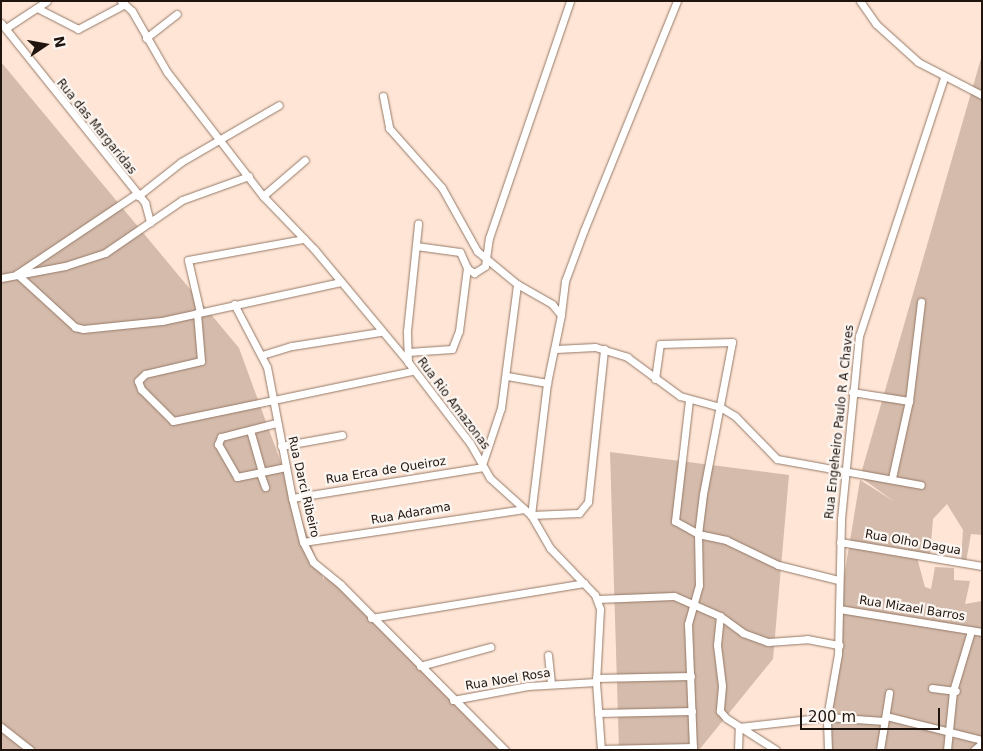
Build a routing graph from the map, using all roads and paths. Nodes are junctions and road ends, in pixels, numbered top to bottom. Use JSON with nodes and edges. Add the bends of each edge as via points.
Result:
{"nodes":[{"id":1,"x":47,"y":1,"type":"edge"},
{"id":2,"x":570,"y":1,"type":"edge"},
{"id":3,"x":677,"y":1,"type":"edge"},
{"id":4,"x":860,"y":1,"type":"edge"},
{"id":5,"x":123,"y":3,"type":"edge"},
{"id":6,"x":37,"y":8,"type":"junction"},
{"id":7,"x":177,"y":14,"type":"dead end"},
{"id":8,"x":5,"y":28,"type":"edge"},
{"id":9,"x":1,"y":38,"type":"edge"},
{"id":10,"x":146,"y":38,"type":"junction"},
{"id":11,"x":944,"y":78,"type":"junction"},
{"id":12,"x":982,"y":95,"type":"edge"},
{"id":13,"x":383,"y":96,"type":"dead end"},
{"id":14,"x":279,"y":105,"type":"dead end"},
{"id":15,"x":222,"y":140,"type":"junction"},
{"id":16,"x":305,"y":160,"type":"dead end"},
{"id":17,"x":249,"y":176,"type":"junction"},
{"id":18,"x":137,"y":195,"type":"junction"},
{"id":19,"x":264,"y":196,"type":"junction"},
{"id":20,"x":150,"y":222,"type":"junction"},
{"id":21,"x":418,"y":224,"type":"dead end"},
{"id":22,"x":304,"y":239,"type":"junction"},
{"id":23,"x":470,"y":241,"type":"junction"},
{"id":24,"x":416,"y":246,"type":"junction"},
{"id":25,"x":464,"y":255,"type":"junction"},
{"id":26,"x":488,"y":259,"type":"junction"},
{"id":27,"x":467,"y":268,"type":"junction"},
{"id":28,"x":17,"y":274,"type":"junction"},
{"id":29,"x":1,"y":278,"type":"edge"},
{"id":30,"x":341,"y":282,"type":"junction"},
{"id":31,"x":517,"y":284,"type":"junction"},
{"id":32,"x":920,"y":302,"type":"dead end"},
{"id":33,"x":234,"y":304,"type":"junction"},
{"id":34,"x":198,"y":313,"type":"junction"},
{"id":35,"x":561,"y":315,"type":"junction"},
{"id":36,"x":380,"y":332,"type":"junction"},
{"id":37,"x":556,"y":349,"type":"junction"},
{"id":38,"x":604,"y":349,"type":"junction"},
{"id":39,"x":408,"y":352,"type":"junction"},
{"id":40,"x":262,"y":355,"type":"junction"},
{"id":41,"x":408,"y":362,"type":"junction"},
{"id":42,"x":413,"y":371,"type":"junction"},
{"id":43,"x":507,"y":376,"type":"junction"},
{"id":44,"x":656,"y":379,"type":"junction"},
{"id":45,"x":547,"y":383,"type":"junction"},
{"id":46,"x":852,"y":392,"type":"junction"},
{"id":47,"x":274,"y":400,"type":"junction"},
{"id":48,"x":689,"y":400,"type":"junction"},
{"id":49,"x":909,"y":401,"type":"junction"},
{"id":50,"x":720,"y":407,"type":"junction"},
{"id":51,"x":276,"y":423,"type":"junction"},
{"id":52,"x":250,"y":430,"type":"junction"},
{"id":53,"x":342,"y":435,"type":"dead end"},
{"id":54,"x":281,"y":446,"type":"junction"},
{"id":55,"x":483,"y":464,"type":"junction"},
{"id":56,"x":286,"y":467,"type":"junction"},
{"id":57,"x":845,"y":469,"type":"junction"},
{"id":58,"x":261,"y":473,"type":"junction"},
{"id":59,"x":892,"y":478,"type":"junction"},
{"id":60,"x":921,"y":485,"type":"dead end"},
{"id":61,"x":265,"y":488,"type":"dead end"},
{"id":62,"x":292,"y":498,"type":"junction"},
{"id":63,"x":523,"y":509,"type":"junction"},
{"id":64,"x":531,"y":515,"type":"junction"},
{"id":65,"x":698,"y":534,"type":"junction"},
{"id":66,"x":303,"y":542,"type":"junction"},
{"id":67,"x":840,"y":542,"type":"junction"},
{"id":68,"x":982,"y":566,"type":"edge"},
{"id":69,"x":838,"y":580,"type":"junction"},
{"id":70,"x":584,"y":583,"type":"junction"},
{"id":71,"x":597,"y":599,"type":"junction"},
{"id":72,"x":695,"y":603,"type":"junction"},
{"id":73,"x":840,"y":609,"type":"junction"},
{"id":74,"x":720,"y":616,"type":"junction"},
{"id":75,"x":371,"y":618,"type":"junction"},
{"id":76,"x":972,"y":630,"type":"junction"},
{"id":77,"x":982,"y":632,"type":"edge"},
{"id":78,"x":838,"y":645,"type":"junction"},
{"id":79,"x":490,"y":647,"type":"dead end"},
{"id":80,"x":548,"y":655,"type":"dead end"},
{"id":81,"x":420,"y":666,"type":"junction"},
{"id":82,"x":690,"y":676,"type":"junction"},
{"id":83,"x":596,"y":680,"type":"junction"},
{"id":84,"x":551,"y":684,"type":"junction"},
{"id":85,"x":932,"y":688,"type":"dead end"},
{"id":86,"x":956,"y":691,"type":"junction"},
{"id":87,"x":889,"y":693,"type":"dead end"},
{"id":88,"x":453,"y":700,"type":"junction"},
{"id":89,"x":692,"y":712,"type":"junction"},
{"id":90,"x":598,"y":713,"type":"junction"},
{"id":91,"x":827,"y":717,"type":"junction"},
{"id":92,"x":885,"y":719,"type":"junction"},
{"id":93,"x":739,"y":726,"type":"junction"},
{"id":94,"x":1,"y":727,"type":"edge"},
{"id":95,"x":947,"y":732,"type":"junction"},
{"id":96,"x":982,"y":741,"type":"edge"},
{"id":97,"x":693,"y":748,"type":"edge"},
{"id":98,"x":27,"y":749,"type":"edge"},
{"id":99,"x":601,"y":749,"type":"edge"},
{"id":100,"x":505,"y":750,"type":"edge"},
{"id":101,"x":738,"y":750,"type":"edge"},
{"id":102,"x":776,"y":750,"type":"edge"},
{"id":103,"x":828,"y":750,"type":"edge"},
{"id":104,"x":880,"y":750,"type":"edge"},
{"id":105,"x":947,"y":750,"type":"edge"},
{"id":106,"x":974,"y":750,"type":"edge"}],
"edges":[{"from":1,"to":6,"type":"street"},
{"from":2,"to":26,"type":"street","via":[[489,238]]},
{"from":3,"to":35,"type":"street","via":[[565,281]]},
{"from":4,"to":11,"type":"street","via":[[891,38],[918,62]]},
{"from":5,"to":6,"type":"street","via":[[78,29]]},
{"from":5,"to":10,"type":"street","name":"Rua Rio Amazonas"},
{"from":6,"to":8,"type":"street"},
{"from":7,"to":10,"type":"street"},
{"from":8,"to":9,"type":"street"},
{"from":8,"to":18,"type":"street","name":"Rua das Margaridas"},
{"from":10,"to":15,"type":"street","name":"Rua Rio Amazonas","via":[[167,72]]},
{"from":11,"to":12,"type":"street"},
{"from":11,"to":46,"type":"street","name":"Rua Engeheiro Paulo R A Chaves","via":[[861,324]]},
{"from":13,"to":23,"type":"street","via":[[389,128],[442,188]]},
{"from":14,"to":15,"type":"street"},
{"from":15,"to":17,"type":"street","name":"Rua Rio Amazonas"},
{"from":15,"to":18,"type":"street","via":[[177,165]]},
{"from":16,"to":19,"type":"street"},
{"from":17,"to":19,"type":"street","name":"Rua Rio Amazonas"},
{"from":17,"to":20,"type":"street","via":[[192,195]]},
{"from":18,"to":20,"type":"street","name":"Rua das Margaridas","via":[[145,203]]},
{"from":18,"to":28,"type":"street"},
{"from":19,"to":22,"type":"street","name":"Rua Rio Amazonas"},
{"from":20,"to":28,"type":"street","via":[[100,255]]},
{"from":21,"to":24,"type":"street"},
{"from":22,"to":30,"type":"street","name":"Rua Rio Amazonas"},
{"from":22,"to":34,"type":"street","via":[[188,260]]},
{"from":23,"to":25,"type":"street"},
{"from":23,"to":26,"type":"street"},
{"from":24,"to":25,"type":"street"},
{"from":24,"to":39,"type":"street"},
{"from":25,"to":27,"type":"street"},
{"from":26,"to":27,"type":"street","via":[[478,273]]},
{"from":26,"to":31,"type":"street"},
{"from":27,"to":39,"type":"street","via":[[459,331],[452,349]]},
{"from":28,"to":29,"type":"street"},
{"from":28,"to":34,"type":"street","via":[[78,328],[124,326]]},
{"from":30,"to":33,"type":"street"},
{"from":30,"to":36,"type":"street","name":"Rua Rio Amazonas"},
{"from":31,"to":35,"type":"street","via":[[547,300]]},
{"from":31,"to":43,"type":"street"},
{"from":32,"to":49,"type":"street"},
{"from":33,"to":34,"type":"street"},
{"from":33,"to":40,"type":"street","name":"Rua Darci Ribeiro"},
{"from":34,"to":47,"type":"street","via":[[201,361],[140,377],[141,389],[160,411],[173,421]]},
{"from":35,"to":37,"type":"street"},
{"from":36,"to":40,"type":"street","via":[[292,346]]},
{"from":36,"to":41,"type":"street","name":"Rua Rio Amazonas"},
{"from":37,"to":38,"type":"street"},
{"from":37,"to":45,"type":"street"},
{"from":38,"to":44,"type":"street","via":[[627,357]]},
{"from":38,"to":64,"type":"street","via":[[592,480],[584,510],[567,515]]},
{"from":39,"to":41,"type":"street"},
{"from":40,"to":47,"type":"street","name":"Rua Darci Ribeiro"},
{"from":41,"to":42,"type":"street","name":"Rua Rio Amazonas"},
{"from":42,"to":47,"type":"street"},
{"from":42,"to":55,"type":"street","name":"Rua Rio Amazonas"},
{"from":43,"to":45,"type":"street"},
{"from":43,"to":55,"type":"street","via":[[497,426]]},
{"from":44,"to":48,"type":"street"},
{"from":44,"to":50,"type":"street","via":[[660,344],[732,342]]},
{"from":45,"to":64,"type":"street"},
{"from":46,"to":49,"type":"street"},
{"from":46,"to":57,"type":"street","name":"Rua Engeheiro Paulo R A Chaves"},
{"from":47,"to":51,"type":"street","name":"Rua Darci Ribeiro"},
{"from":48,"to":50,"type":"street"},
{"from":48,"to":65,"type":"street","via":[[673,516],[675,521]]},
{"from":49,"to":59,"type":"street"},
{"from":50,"to":57,"type":"street","via":[[744,424],[777,458]]},
{"from":50,"to":65,"type":"street"},
{"from":51,"to":52,"type":"street"},
{"from":51,"to":54,"type":"street","name":"Rua Darci Ribeiro"},
{"from":52,"to":58,"type":"street"},
{"from":52,"to":58,"type":"street","via":[[218,441],[236,477]]},
{"from":53,"to":54,"type":"street"},
{"from":54,"to":56,"type":"street","name":"Rua Darci Ribeiro"},
{"from":55,"to":62,"type":"street","name":"Rua Erca de Queiroz"},
{"from":55,"to":63,"type":"street","name":"Rua Rio Amazonas","via":[[495,484]]},
{"from":56,"to":58,"type":"street"},
{"from":56,"to":62,"type":"street","name":"Rua Darci Ribeiro"},
{"from":57,"to":59,"type":"street"},
{"from":57,"to":67,"type":"street","name":"Rua Engeheiro Paulo R A Chaves"},
{"from":58,"to":61,"type":"street"},
{"from":59,"to":60,"type":"street"},
{"from":62,"to":66,"type":"street","name":"Rua Darci Ribeiro"},
{"from":63,"to":64,"type":"street","name":"Rua Rio Amazonas"},
{"from":63,"to":66,"type":"street","name":"Rua Adarama"},
{"from":64,"to":70,"type":"street","name":"Rua Rio Amazonas","via":[[550,548]]},
{"from":65,"to":69,"type":"street","via":[[726,540],[793,570]]},
{"from":65,"to":72,"type":"street","via":[[700,584]]},
{"from":66,"to":75,"type":"street","name":"Rua Darci Ribeiro","via":[[313,562],[342,585]]},
{"from":67,"to":68,"type":"street","name":"Rua Olho Dagua"},
{"from":67,"to":69,"type":"street","name":"Rua Engeheiro Paulo R A Chaves"},
{"from":69,"to":73,"type":"street","name":"Rua Engeheiro Paulo R A Chaves"},
{"from":70,"to":71,"type":"street","name":"Rua Rio Amazonas"},
{"from":70,"to":75,"type":"street"},
{"from":71,"to":72,"type":"street","via":[[664,596]]},
{"from":71,"to":83,"type":"street","via":[[600,609]]},
{"from":72,"to":74,"type":"street"},
{"from":72,"to":82,"type":"street","via":[[688,624]]},
{"from":73,"to":76,"type":"street","name":"Rua Mizael Barros"},
{"from":73,"to":78,"type":"street","name":"Rua Engeheiro Paulo R A Chaves"},
{"from":74,"to":78,"type":"street","via":[[743,633],[768,642],[807,639]]},
{"from":74,"to":93,"type":"street","via":[[716,645],[722,686],[720,711]]},
{"from":75,"to":81,"type":"street","name":"Rua Darci Ribeiro"},
{"from":76,"to":77,"type":"street","name":"Rua Mizael Barros"},
{"from":76,"to":86,"type":"street"},
{"from":78,"to":91,"type":"street","name":"Rua Engeheiro Paulo R A Chaves","via":[[837,672]]},
{"from":79,"to":81,"type":"street"},
{"from":80,"to":84,"type":"street"},
{"from":81,"to":88,"type":"street","name":"Rua Darci Ribeiro"},
{"from":82,"to":83,"type":"street","name":"Rua Noel Rosa"},
{"from":82,"to":89,"type":"street"},
{"from":83,"to":84,"type":"street","name":"Rua Noel Rosa"},
{"from":83,"to":90,"type":"street"},
{"from":84,"to":88,"type":"street","name":"Rua Noel Rosa"},
{"from":85,"to":86,"type":"street"},
{"from":86,"to":95,"type":"street"},
{"from":87,"to":92,"type":"street"},
{"from":88,"to":100,"type":"street","name":"Rua Darci Ribeiro"},
{"from":89,"to":90,"type":"street"},
{"from":89,"to":97,"type":"street"},
{"from":90,"to":99,"type":"street"},
{"from":91,"to":92,"type":"street"},
{"from":91,"to":93,"type":"street"},
{"from":91,"to":103,"type":"street","name":"Rua Engeheiro Paulo R A Chaves"},
{"from":92,"to":95,"type":"street"},
{"from":92,"to":104,"type":"street"},
{"from":93,"to":101,"type":"street"},
{"from":93,"to":102,"type":"street"},
{"from":94,"to":98,"type":"street"},
{"from":95,"to":96,"type":"street"},
{"from":95,"to":105,"type":"street"},
{"from":96,"to":106,"type":"street"},
{"from":97,"to":99,"type":"street"}]}
